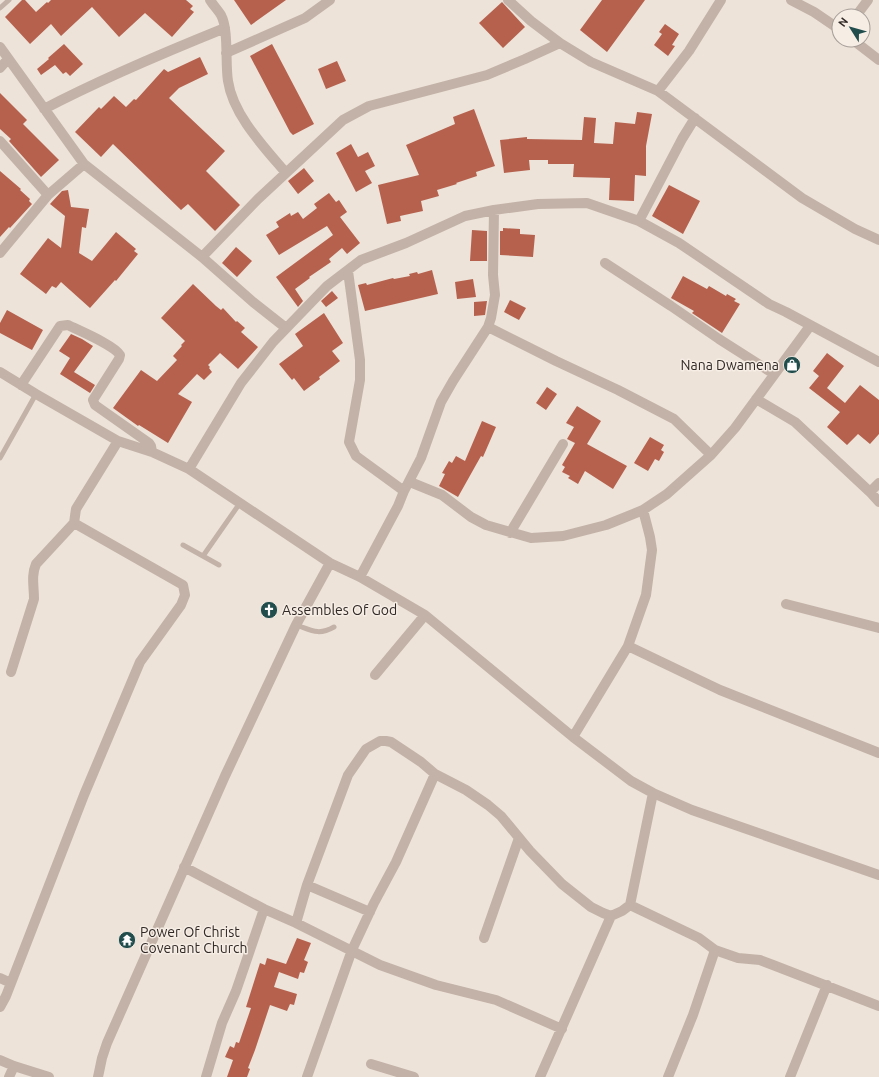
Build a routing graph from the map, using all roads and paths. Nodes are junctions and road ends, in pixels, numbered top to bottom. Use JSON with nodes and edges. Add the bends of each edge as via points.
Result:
{"nodes":[{"id":1,"x":9,"y":0,"type":"edge"},
{"id":2,"x":210,"y":0,"type":"edge"},
{"id":3,"x":330,"y":0,"type":"edge"},
{"id":4,"x":508,"y":0,"type":"edge"},
{"id":5,"x":722,"y":0,"type":"edge"},
{"id":6,"x":791,"y":0,"type":"edge"},
{"id":7,"x":0,"y":8,"type":"edge"},
{"id":8,"x":831,"y":24,"type":"edge"},
{"id":9,"x":225,"y":28,"type":"junction"},
{"id":10,"x":560,"y":43,"type":"junction"},
{"id":11,"x":0,"y":47,"type":"edge"},
{"id":12,"x":863,"y":48,"type":"edge"},
{"id":13,"x":226,"y":52,"type":"junction"},
{"id":14,"x":8,"y":59,"type":"junction"},
{"id":15,"x":879,"y":60,"type":"edge"},
{"id":16,"x":0,"y":68,"type":"edge"},
{"id":17,"x":658,"y":91,"type":"junction"},
{"id":18,"x":44,"y":109,"type":"junction"},
{"id":19,"x":695,"y":118,"type":"junction"},
{"id":20,"x":0,"y":141,"type":"edge"},
{"id":21,"x":84,"y":164,"type":"junction"},
{"id":22,"x":286,"y":173,"type":"junction"},
{"id":23,"x":48,"y":196,"type":"junction"},
{"id":24,"x":494,"y":210,"type":"junction"},
{"id":25,"x":639,"y":220,"type":"junction"},
{"id":26,"x":879,"y":240,"type":"edge"},
{"id":27,"x":0,"y":253,"type":"edge"},
{"id":28,"x":202,"y":257,"type":"junction"},
{"id":29,"x":605,"y":263,"type":"dead end"},
{"id":30,"x":348,"y":271,"type":"junction"},
{"id":31,"x":810,"y":326,"type":"junction"},
{"id":32,"x":488,"y":327,"type":"junction"},
{"id":33,"x":286,"y":328,"type":"junction"},
{"id":34,"x":879,"y":362,"type":"edge"},
{"id":35,"x":0,"y":372,"type":"edge"},
{"id":36,"x":774,"y":374,"type":"junction"},
{"id":37,"x":21,"y":385,"type":"junction"},
{"id":38,"x":36,"y":394,"type":"junction"},
{"id":39,"x":756,"y":399,"type":"junction"},
{"id":40,"x":118,"y":441,"type":"junction"},
{"id":41,"x":563,"y":444,"type":"dead end"},
{"id":42,"x":152,"y":452,"type":"junction"},
{"id":43,"x":711,"y":455,"type":"junction"},
{"id":44,"x":0,"y":458,"type":"edge"},
{"id":45,"x":189,"y":469,"type":"junction"},
{"id":46,"x":410,"y":482,"type":"junction"},
{"id":47,"x":879,"y":483,"type":"edge"},
{"id":48,"x":404,"y":491,"type":"junction"},
{"id":49,"x":870,"y":492,"type":"junction"},
{"id":50,"x":879,"y":502,"type":"edge"},
{"id":51,"x":240,"y":503,"type":"junction"},
{"id":52,"x":643,"y":510,"type":"junction"},
{"id":53,"x":74,"y":523,"type":"junction"},
{"id":54,"x":510,"y":533,"type":"junction"},
{"id":55,"x":183,"y":545,"type":"dead end"},
{"id":56,"x":203,"y":556,"type":"junction"},
{"id":57,"x":330,"y":563,"type":"junction"},
{"id":58,"x":219,"y":565,"type":"dead end"},
{"id":59,"x":360,"y":577,"type":"junction"},
{"id":60,"x":786,"y":604,"type":"dead end"},
{"id":61,"x":425,"y":614,"type":"junction"},
{"id":62,"x":296,"y":625,"type":"junction"},
{"id":63,"x":334,"y":627,"type":"dead end"},
{"id":64,"x":879,"y":628,"type":"edge"},
{"id":65,"x":628,"y":646,"type":"junction"},
{"id":66,"x":11,"y":672,"type":"dead end"},
{"id":67,"x":375,"y":675,"type":"dead end"},
{"id":68,"x":573,"y":737,"type":"junction"},
{"id":69,"x":879,"y":753,"type":"edge"},
{"id":70,"x":435,"y":774,"type":"junction"},
{"id":71,"x":653,"y":793,"type":"junction"},
{"id":72,"x":519,"y":838,"type":"junction"},
{"id":73,"x":184,"y":867,"type":"junction"},
{"id":74,"x":879,"y":875,"type":"edge"},
{"id":75,"x":307,"y":884,"type":"junction"},
{"id":76,"x":630,"y":905,"type":"junction"},
{"id":77,"x":264,"y":909,"type":"junction"},
{"id":78,"x":370,"y":912,"type":"junction"},
{"id":79,"x":611,"y":916,"type":"junction"},
{"id":80,"x":296,"y":924,"type":"junction"},
{"id":81,"x":484,"y":938,"type":"dead end"},
{"id":82,"x":352,"y":950,"type":"junction"},
{"id":83,"x":715,"y":950,"type":"junction"},
{"id":84,"x":0,"y":978,"type":"edge"},
{"id":85,"x":11,"y":983,"type":"junction"},
{"id":86,"x":827,"y":985,"type":"junction"},
{"id":87,"x":879,"y":1006,"type":"edge"},
{"id":88,"x":0,"y":1007,"type":"edge"},
{"id":89,"x":562,"y":1029,"type":"junction"},
{"id":90,"x":0,"y":1060,"type":"edge"},
{"id":91,"x":371,"y":1064,"type":"dead end"},
{"id":92,"x":14,"y":1066,"type":"junction"},
{"id":93,"x":9,"y":1077,"type":"edge"},
{"id":94,"x":49,"y":1077,"type":"edge"},
{"id":95,"x":98,"y":1077,"type":"edge"},
{"id":96,"x":206,"y":1077,"type":"edge"},
{"id":97,"x":308,"y":1077,"type":"edge"},
{"id":98,"x":414,"y":1077,"type":"edge"},
{"id":99,"x":540,"y":1077,"type":"edge"},
{"id":100,"x":668,"y":1077,"type":"edge"},
{"id":101,"x":790,"y":1077,"type":"edge"}],
"edges":[{"from":1,"to":7,"type":"lane"},
{"from":2,"to":9,"type":"street","via":[[221,15]]},
{"from":3,"to":13,"type":"street","via":[[305,18]]},
{"from":4,"to":10,"type":"street"},
{"from":5,"to":17,"type":"street","via":[[689,51]]},
{"from":6,"to":8,"type":"street"},
{"from":9,"to":13,"type":"street"},
{"from":9,"to":18,"type":"street","via":[[145,60]]},
{"from":10,"to":17,"type":"street","via":[[591,62]]},
{"from":10,"to":22,"type":"street","via":[[487,75],[370,106],[343,120]]},
{"from":11,"to":14,"type":"street"},
{"from":12,"to":15,"type":"street"},
{"from":13,"to":22,"type":"street","via":[[228,82],[236,106],[256,137]]},
{"from":14,"to":16,"type":"street"},
{"from":14,"to":18,"type":"street"},
{"from":17,"to":19,"type":"street"},
{"from":18,"to":21,"type":"street"},
{"from":19,"to":25,"type":"street"},
{"from":19,"to":26,"type":"street","via":[[802,198]]},
{"from":20,"to":23,"type":"street"},
{"from":21,"to":23,"type":"street"},
{"from":21,"to":28,"type":"street"},
{"from":22,"to":28,"type":"street"},
{"from":23,"to":27,"type":"street"},
{"from":24,"to":25,"type":"street","via":[[538,204],[587,203]]},
{"from":24,"to":30,"type":"street","via":[[465,216],[361,260]]},
{"from":24,"to":32,"type":"street","via":[[495,295]]},
{"from":25,"to":31,"type":"street","via":[[679,242],[757,297]]},
{"from":28,"to":33,"type":"street"},
{"from":29,"to":36,"type":"street"},
{"from":30,"to":33,"type":"street","via":[[327,286]]},
{"from":30,"to":48,"type":"street","via":[[360,360],[360,380],[349,442],[356,456]]},
{"from":31,"to":34,"type":"street"},
{"from":31,"to":36,"type":"street"},
{"from":32,"to":43,"type":"street","via":[[674,419]]},
{"from":32,"to":46,"type":"street","via":[[441,402]]},
{"from":33,"to":45,"type":"street","via":[[241,383]]},
{"from":35,"to":37,"type":"street"},
{"from":36,"to":39,"type":"street"},
{"from":37,"to":38,"type":"street"},
{"from":37,"to":42,"type":"street","via":[[60,326],[68,326],[110,346],[117,350],[119,359],[94,400],[95,405],[149,443]]},
{"from":38,"to":40,"type":"street"},
{"from":38,"to":44,"type":"lane"},
{"from":39,"to":43,"type":"street"},
{"from":39,"to":49,"type":"street","via":[[794,422]]},
{"from":40,"to":42,"type":"street"},
{"from":40,"to":53,"type":"street","via":[[76,509]]},
{"from":41,"to":54,"type":"street"},
{"from":42,"to":45,"type":"street"},
{"from":43,"to":52,"type":"street","via":[[667,494]]},
{"from":45,"to":51,"type":"street"},
{"from":46,"to":48,"type":"street"},
{"from":46,"to":54,"type":"street","via":[[442,496],[471,517]]},
{"from":47,"to":49,"type":"street"},
{"from":48,"to":59,"type":"street","via":[[391,521]]},
{"from":49,"to":50,"type":"street"},
{"from":51,"to":56,"type":"lane"},
{"from":51,"to":57,"type":"street"},
{"from":52,"to":54,"type":"street","via":[[606,525],[563,536],[531,538]]},
{"from":52,"to":65,"type":"street","via":[[652,550],[646,595]]},
{"from":53,"to":66,"type":"street","via":[[36,564],[33,571],[34,599]]},
{"from":53,"to":85,"type":"street","via":[[183,585],[185,595],[181,605],[140,662],[84,795]]},
{"from":55,"to":56,"type":"lane"},
{"from":56,"to":58,"type":"lane"},
{"from":57,"to":59,"type":"street"},
{"from":57,"to":62,"type":"street"},
{"from":59,"to":61,"type":"street"},
{"from":60,"to":64,"type":"street"},
{"from":61,"to":67,"type":"street"},
{"from":61,"to":68,"type":"street"},
{"from":62,"to":63,"type":"lane","via":[[320,632]]},
{"from":62,"to":73,"type":"street"},
{"from":65,"to":68,"type":"street"},
{"from":65,"to":69,"type":"street","via":[[720,690]]},
{"from":68,"to":71,"type":"street","via":[[631,781]]},
{"from":70,"to":72,"type":"street","via":[[488,805]]},
{"from":70,"to":75,"type":"street","via":[[391,742],[380,741],[366,749],[348,775]]},
{"from":70,"to":78,"type":"street","via":[[396,862]]},
{"from":71,"to":74,"type":"street","via":[[692,810]]},
{"from":71,"to":76,"type":"street"},
{"from":72,"to":79,"type":"street","via":[[562,884],[591,906]]},
{"from":72,"to":81,"type":"street"},
{"from":73,"to":77,"type":"street"},
{"from":73,"to":95,"type":"street","via":[[107,1043]]},
{"from":75,"to":78,"type":"street"},
{"from":75,"to":80,"type":"street"},
{"from":76,"to":79,"type":"street"},
{"from":76,"to":83,"type":"street","via":[[699,938]]},
{"from":77,"to":80,"type":"street"},
{"from":77,"to":96,"type":"street","via":[[236,991],[222,1022]]},
{"from":78,"to":82,"type":"street"},
{"from":79,"to":89,"type":"street"},
{"from":80,"to":82,"type":"street"},
{"from":82,"to":89,"type":"street","via":[[380,965],[436,985],[510,1004]]},
{"from":82,"to":97,"type":"street"},
{"from":83,"to":86,"type":"street","via":[[738,958],[760,960]]},
{"from":83,"to":100,"type":"street"},
{"from":84,"to":85,"type":"street"},
{"from":85,"to":88,"type":"street"},
{"from":86,"to":87,"type":"street"},
{"from":86,"to":101,"type":"street"},
{"from":89,"to":99,"type":"street"},
{"from":90,"to":92,"type":"street"},
{"from":91,"to":98,"type":"street"},
{"from":92,"to":93,"type":"street"},
{"from":92,"to":94,"type":"street"}]}
